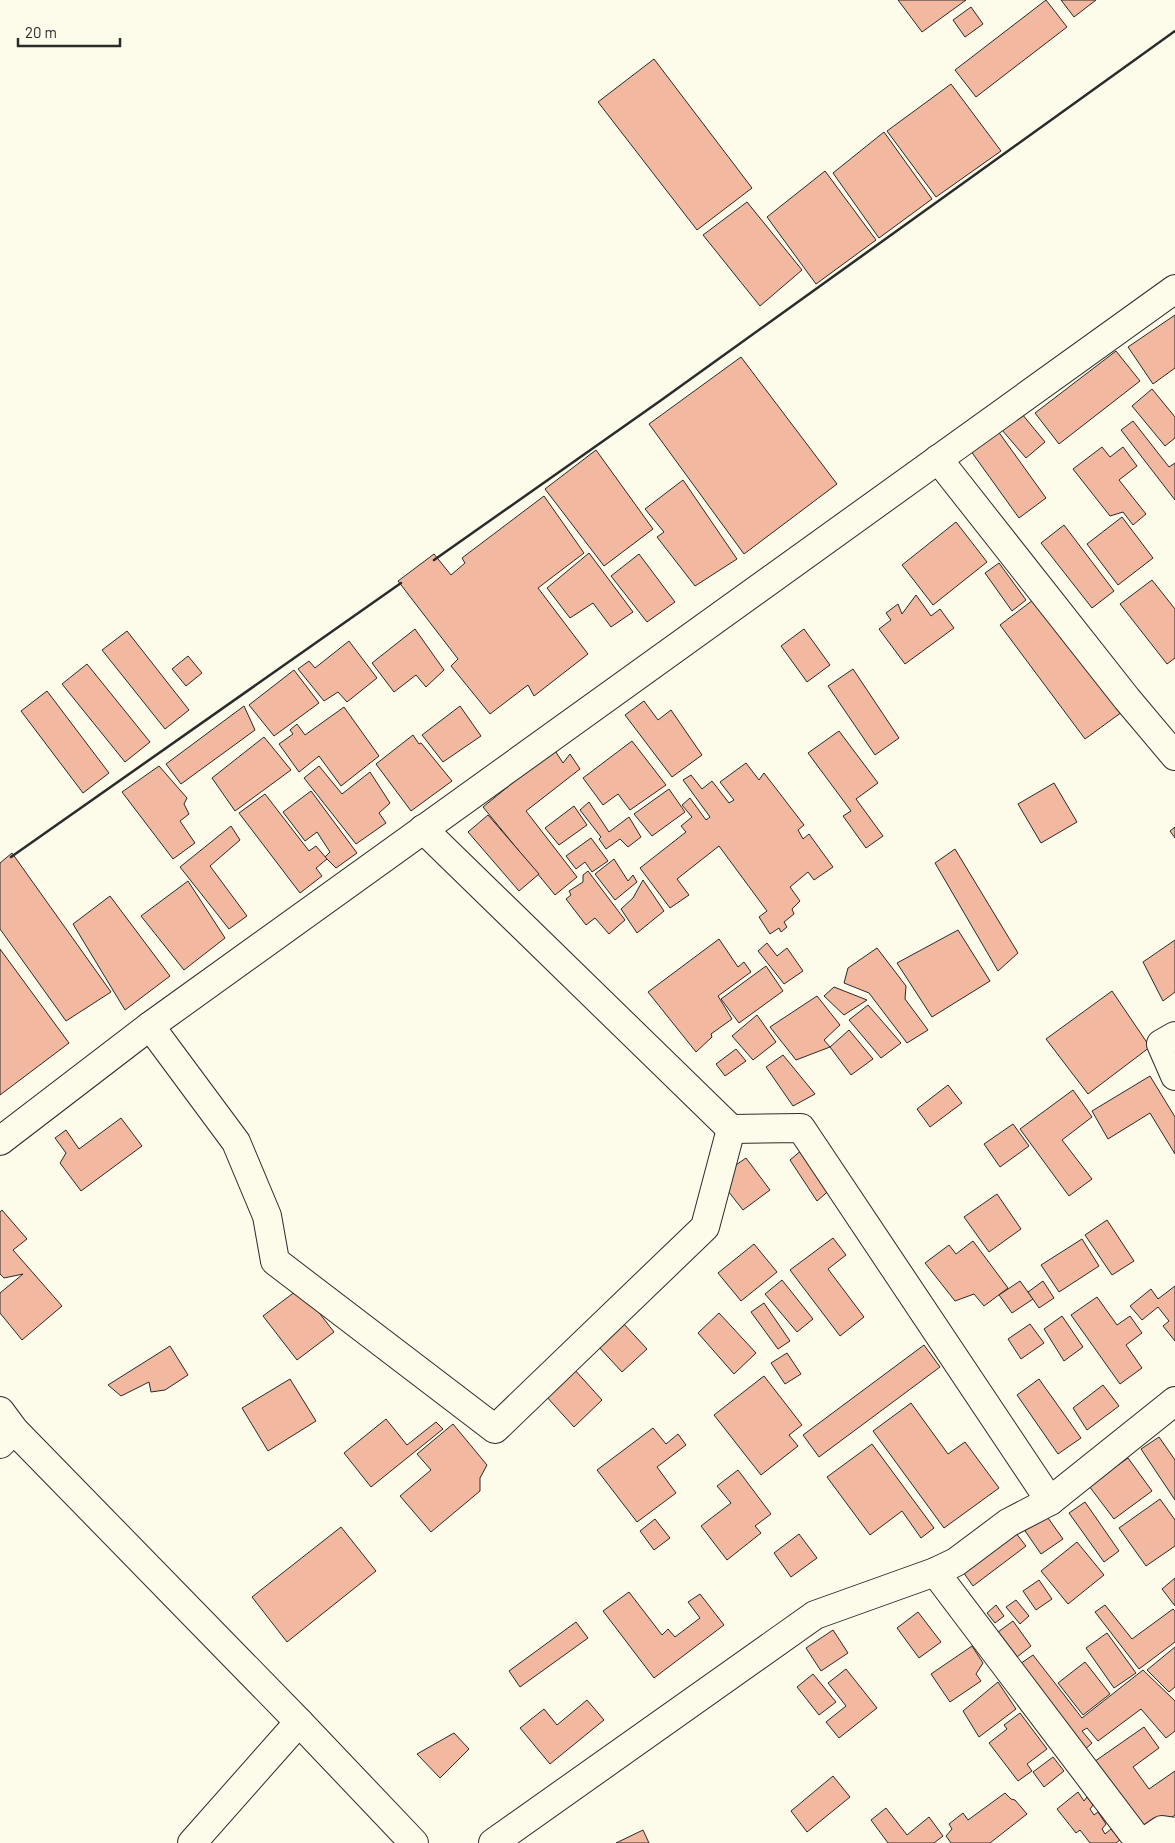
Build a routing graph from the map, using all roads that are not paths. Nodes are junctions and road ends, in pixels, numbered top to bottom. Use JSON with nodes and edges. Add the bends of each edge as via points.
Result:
{"nodes":[{"id":1,"x":1175,"y":289,"type":"edge"},
{"id":2,"x":938,"y":459,"type":"junction"},
{"id":3,"x":1175,"y":756,"type":"edge"},
{"id":4,"x":423,"y":829,"type":"junction"},
{"id":5,"x":150,"y":1026,"type":"junction"},
{"id":6,"x":1175,"y":1036,"type":"edge"},
{"id":7,"x":1175,"y":1076,"type":"edge"},
{"id":8,"x":731,"y":1129,"type":"junction"},
{"id":9,"x":0,"y":1142,"type":"edge"},
{"id":10,"x":1175,"y":1401,"type":"edge"},
{"id":11,"x":5,"y":1429,"type":"edge"},
{"id":12,"x":1050,"y":1501,"type":"junction"},
{"id":13,"x":935,"y":1572,"type":"junction"},
{"id":14,"x":299,"y":1722,"type":"junction"},
{"id":15,"x":1175,"y":1832,"type":"edge"},
{"id":16,"x":192,"y":1843,"type":"edge"},
{"id":17,"x":414,"y":1843,"type":"edge"},
{"id":18,"x":493,"y":1843,"type":"edge"},
{"id":19,"x":1141,"y":1843,"type":"edge"}],
"edges":[{"from":1,"to":2,"type":"street"},
{"from":2,"to":3,"type":"street"},
{"from":2,"to":4,"type":"street"},
{"from":4,"to":5,"type":"street"},
{"from":4,"to":8,"type":"street"},
{"from":5,"to":8,"type":"street","via":[[236,1142],[267,1216],[275,1261],[494,1429],[705,1227]]},
{"from":5,"to":9,"type":"street"},
{"from":6,"to":7,"type":"street","via":[[1161,1044]]},
{"from":8,"to":12,"type":"street","via":[[801,1128]]},
{"from":10,"to":12,"type":"street"},
{"from":11,"to":14,"type":"street"},
{"from":12,"to":13,"type":"street","via":[[1008,1523],[956,1562]]},
{"from":13,"to":18,"type":"street","via":[[815,1615]]},
{"from":13,"to":19,"type":"street"},
{"from":14,"to":16,"type":"street"},
{"from":14,"to":17,"type":"street"},
{"from":15,"to":19,"type":"street","via":[[1162,1830]]}]}
